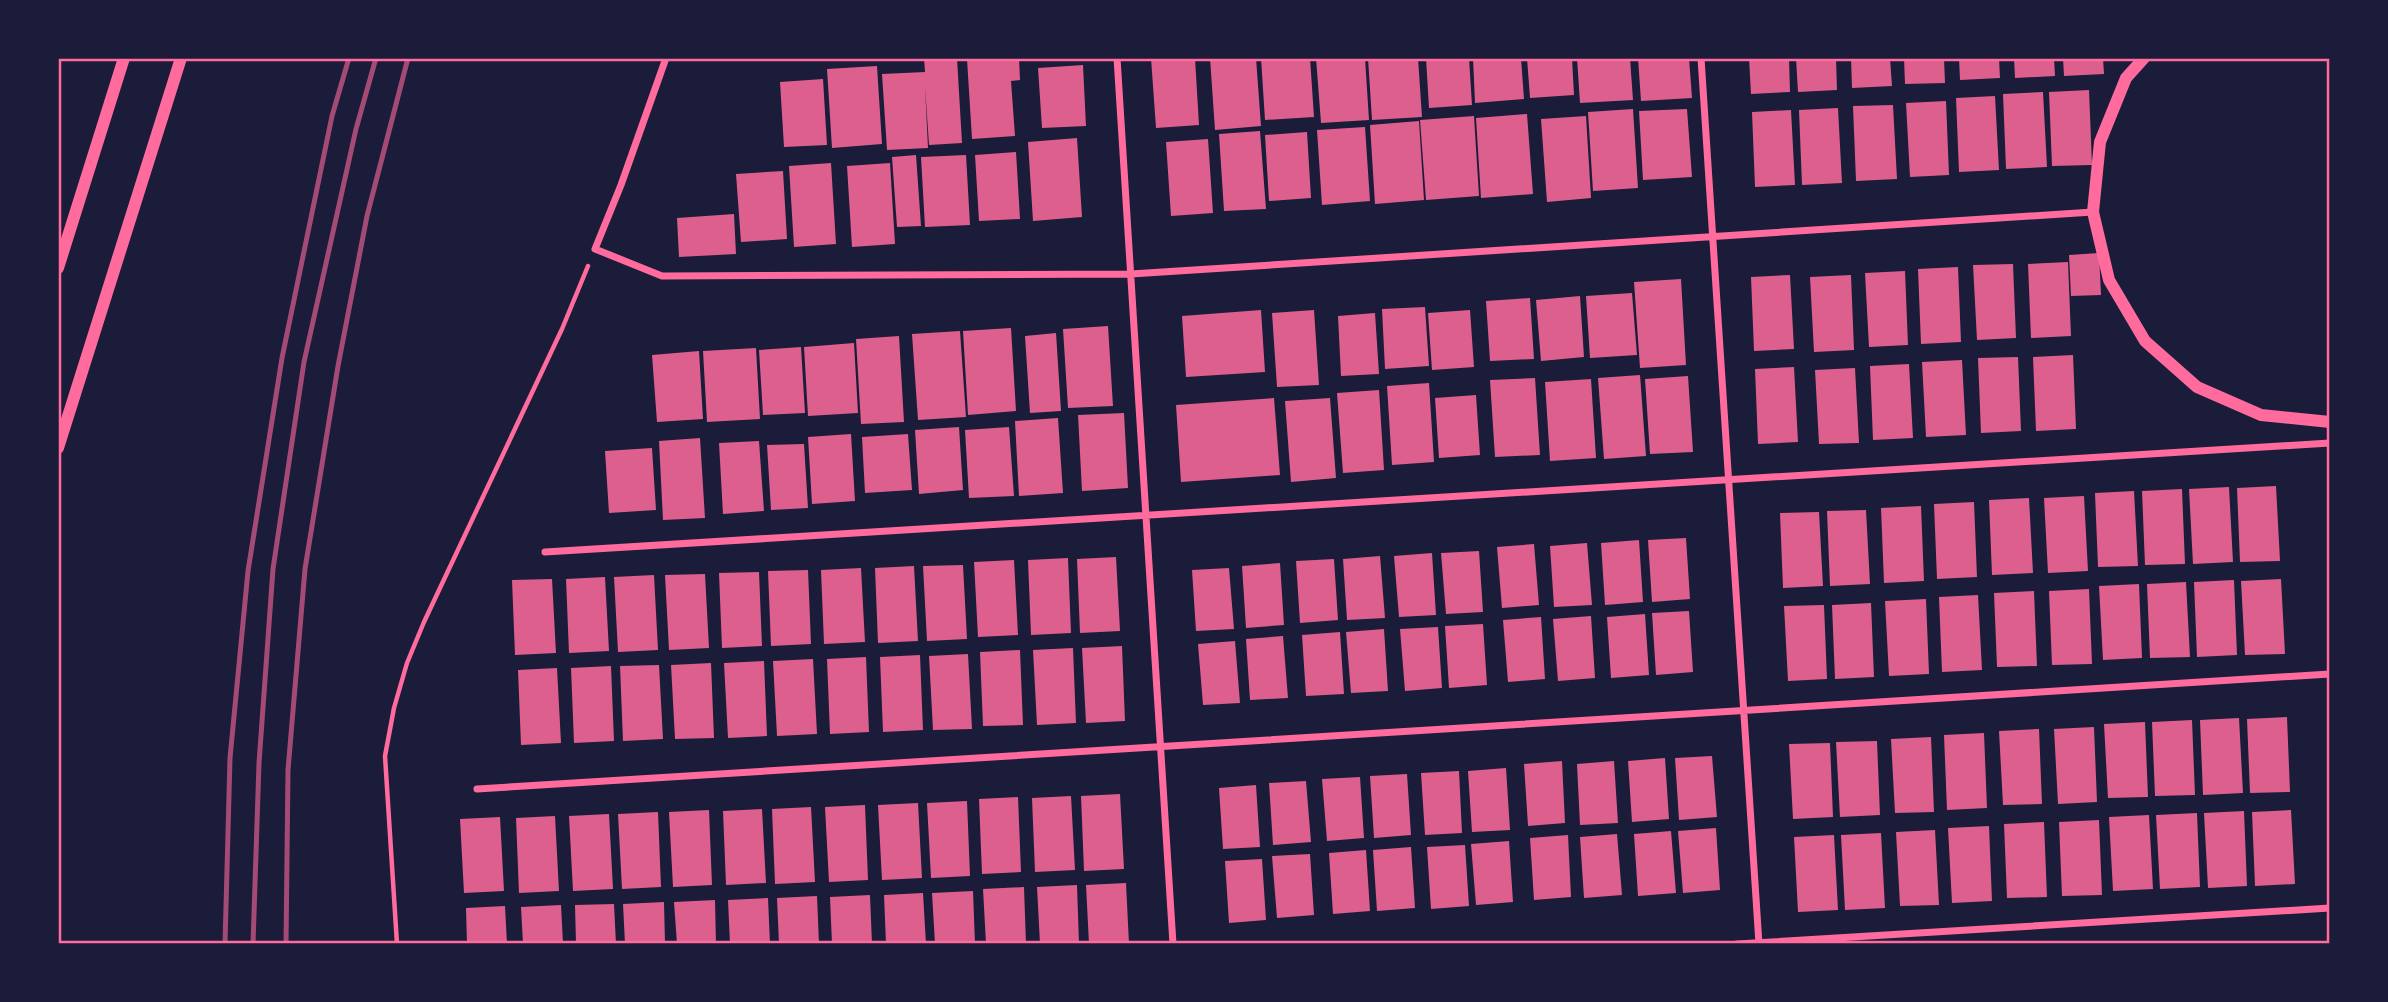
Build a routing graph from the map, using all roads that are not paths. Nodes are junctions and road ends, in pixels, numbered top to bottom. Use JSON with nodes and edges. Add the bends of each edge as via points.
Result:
{"nodes":[{"id":1,"x":124,"y":58,"type":"edge"},
{"id":2,"x":181,"y":58,"type":"edge"},
{"id":3,"x":666,"y":58,"type":"edge"},
{"id":4,"x":1117,"y":58,"type":"edge"},
{"id":5,"x":1701,"y":58,"type":"edge"},
{"id":6,"x":2144,"y":58,"type":"edge"},
{"id":7,"x":2093,"y":212,"type":"junction"},
{"id":8,"x":1713,"y":237,"type":"junction"},
{"id":9,"x":58,"y":268,"type":"edge"},
{"id":10,"x":1131,"y":274,"type":"junction"},
{"id":11,"x":2330,"y":422,"type":"edge"},
{"id":12,"x":2330,"y":429,"type":"edge"},
{"id":13,"x":2330,"y":443,"type":"edge"},
{"id":14,"x":58,"y":448,"type":"edge"},
{"id":15,"x":1728,"y":480,"type":"junction"},
{"id":16,"x":1146,"y":515,"type":"junction"},
{"id":17,"x":545,"y":552,"type":"dead end"},
{"id":18,"x":2330,"y":674,"type":"edge"},
{"id":19,"x":1744,"y":711,"type":"junction"},
{"id":20,"x":1161,"y":747,"type":"junction"},
{"id":21,"x":477,"y":789,"type":"dead end"},
{"id":22,"x":2330,"y":908,"type":"edge"},
{"id":23,"x":1173,"y":944,"type":"edge"},
{"id":24,"x":1737,"y":944,"type":"edge"},
{"id":25,"x":1758,"y":944,"type":"edge"}],
"edges":[{"from":1,"to":9,"type":"street"},
{"from":2,"to":14,"type":"street"},
{"from":3,"to":10,"type":"street","via":[[595,249],[662,276]]},
{"from":4,"to":10,"type":"street"},
{"from":5,"to":8,"type":"street"},
{"from":6,"to":7,"type":"street","via":[[2126,78],[2100,142]]},
{"from":7,"to":8,"type":"street"},
{"from":7,"to":11,"type":"street","via":[[2109,280],[2145,341],[2197,387],[2261,415]]},
{"from":8,"to":10,"type":"street"},
{"from":8,"to":15,"type":"street"},
{"from":10,"to":16,"type":"street"},
{"from":11,"to":12,"type":"street"},
{"from":13,"to":15,"type":"street"},
{"from":15,"to":16,"type":"street"},
{"from":15,"to":19,"type":"street"},
{"from":16,"to":17,"type":"street"},
{"from":16,"to":20,"type":"street"},
{"from":18,"to":19,"type":"street"},
{"from":19,"to":20,"type":"street"},
{"from":19,"to":25,"type":"street"},
{"from":20,"to":21,"type":"street"},
{"from":20,"to":23,"type":"street"},
{"from":22,"to":25,"type":"street"},
{"from":24,"to":25,"type":"street"}]}
